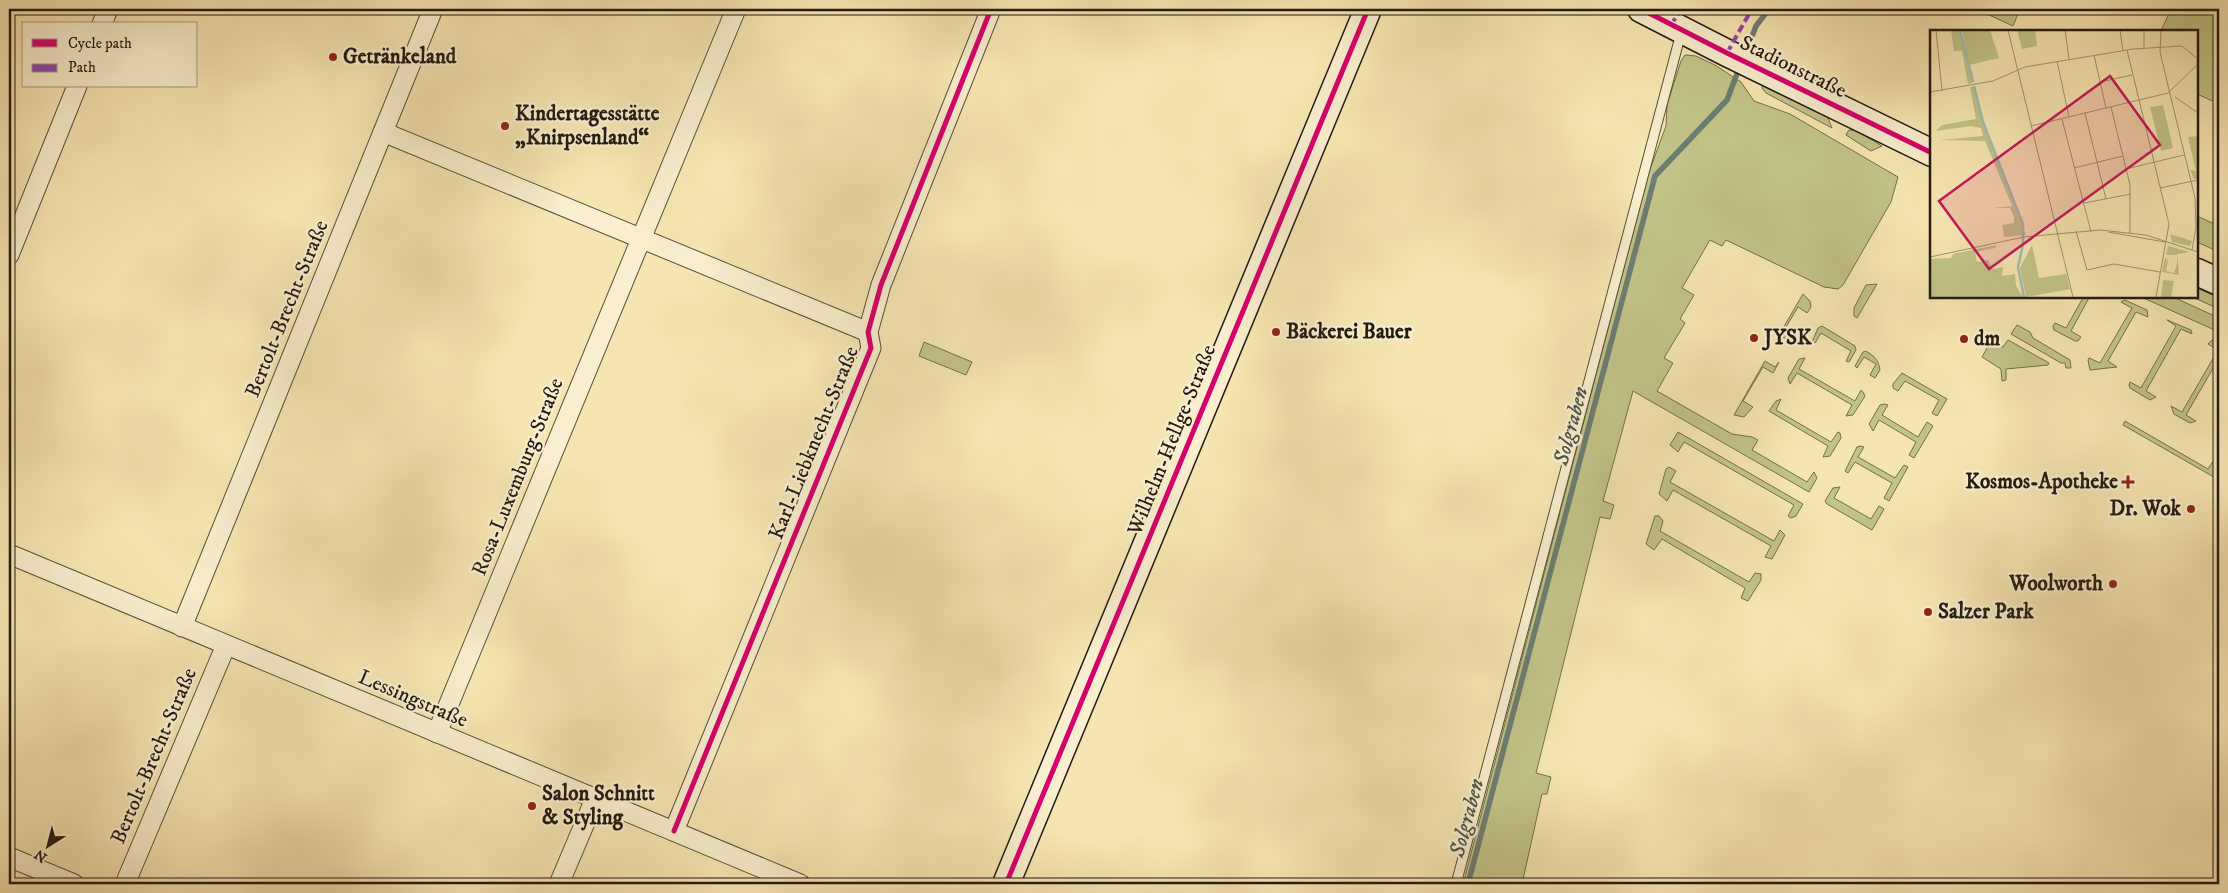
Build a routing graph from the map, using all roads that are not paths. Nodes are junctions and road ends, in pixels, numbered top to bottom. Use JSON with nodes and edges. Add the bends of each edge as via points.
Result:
{"nodes":[{"id":1,"x":108,"y":9,"type":"edge"},
{"id":2,"x":433,"y":9,"type":"edge"},
{"id":3,"x":736,"y":9,"type":"edge"},
{"id":4,"x":992,"y":9,"type":"edge"},
{"id":5,"x":1368,"y":9,"type":"edge"},
{"id":6,"x":1641,"y":9,"type":"edge"},
{"id":7,"x":103,"y":22,"type":"edge"},
{"id":8,"x":1682,"y":30,"type":"junction"},
{"id":9,"x":76,"y":88,"type":"edge"},
{"id":10,"x":384,"y":132,"type":"junction"},
{"id":11,"x":1930,"y":152,"type":"edge"},
{"id":12,"x":641,"y":238,"type":"junction"},
{"id":13,"x":9,"y":255,"type":"edge"},
{"id":14,"x":2198,"y":272,"type":"edge"},
{"id":15,"x":2219,"y":282,"type":"edge"},
{"id":16,"x":868,"y":332,"type":"junction"},
{"id":17,"x":9,"y":554,"type":"edge"},
{"id":18,"x":182,"y":627,"type":"junction"},
{"id":19,"x":226,"y":645,"type":"junction"},
{"id":20,"x":437,"y":733,"type":"junction"},
{"id":21,"x":595,"y":798,"type":"junction"},
{"id":22,"x":674,"y":831,"type":"junction"},
{"id":23,"x":9,"y":857,"type":"edge"},
{"id":24,"x":74,"y":884,"type":"edge"},
{"id":25,"x":125,"y":884,"type":"edge"},
{"id":26,"x":559,"y":884,"type":"edge"},
{"id":27,"x":800,"y":884,"type":"edge"},
{"id":28,"x":1006,"y":884,"type":"edge"},
{"id":29,"x":1456,"y":884,"type":"edge"}],
"edges":[{"from":1,"to":7,"type":"street"},
{"from":2,"to":10,"type":"street","name":"Bertolt-Brecht-Straße"},
{"from":3,"to":12,"type":"street","name":"Rosa-Luxemburg-Straße"},
{"from":4,"to":16,"type":"street","name":"Karl-Liebknecht-Straße","via":[[881,286]]},
{"from":5,"to":28,"type":"main road","name":"Wilhelm-Hellge-Straße"},
{"from":6,"to":8,"type":"main road","name":"Stadionstraße"},
{"from":8,"to":11,"type":"main road","name":"Stadionstraße"},
{"from":8,"to":29,"type":"lane"},
{"from":9,"to":13,"type":"street"},
{"from":10,"to":12,"type":"street"},
{"from":10,"to":18,"type":"street","name":"Bertolt-Brecht-Straße"},
{"from":12,"to":16,"type":"street"},
{"from":12,"to":20,"type":"street","name":"Rosa-Luxemburg-Straße"},
{"from":14,"to":15,"type":"main road"},
{"from":16,"to":22,"type":"street","name":"Karl-Liebknecht-Straße","via":[[871,348]]},
{"from":17,"to":18,"type":"street","name":"Lessingstraße"},
{"from":18,"to":19,"type":"street","name":"Lessingstraße"},
{"from":19,"to":20,"type":"street","name":"Lessingstraße"},
{"from":19,"to":25,"type":"street","name":"Bertolt-Brecht-Straße"},
{"from":20,"to":21,"type":"street","name":"Lessingstraße"},
{"from":21,"to":22,"type":"street","name":"Lessingstraße"},
{"from":21,"to":26,"type":"street"},
{"from":22,"to":27,"type":"street","name":"Lessingstraße"},
{"from":23,"to":24,"type":"street"}]}
